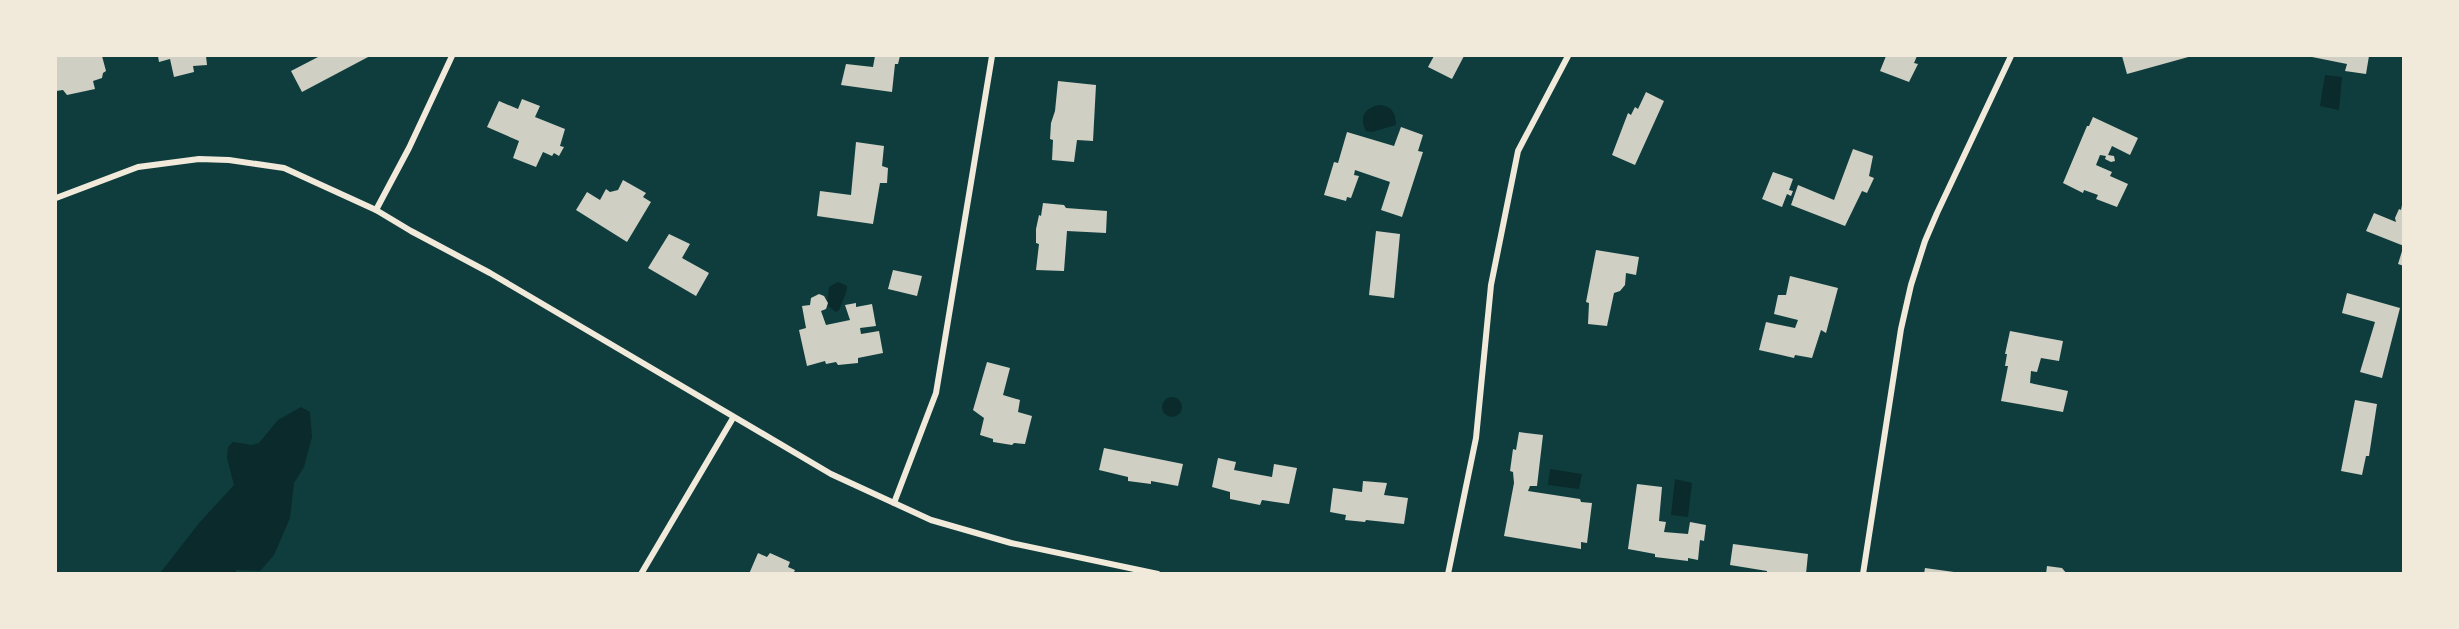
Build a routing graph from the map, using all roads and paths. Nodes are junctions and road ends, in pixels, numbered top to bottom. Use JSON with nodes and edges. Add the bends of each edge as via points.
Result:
{"nodes":[{"id":1,"x":452,"y":56,"type":"edge"},
{"id":2,"x":992,"y":56,"type":"edge"},
{"id":3,"x":1568,"y":56,"type":"edge"},
{"id":4,"x":2011,"y":56,"type":"edge"},
{"id":5,"x":56,"y":198,"type":"edge"},
{"id":6,"x":376,"y":210,"type":"junction"},
{"id":7,"x":733,"y":418,"type":"junction"},
{"id":8,"x":894,"y":503,"type":"junction"},
{"id":9,"x":641,"y":573,"type":"edge"},
{"id":10,"x":1158,"y":573,"type":"edge"},
{"id":11,"x":1448,"y":573,"type":"edge"},
{"id":12,"x":1863,"y":573,"type":"edge"}],
"edges":[{"from":1,"to":6,"type":"street","via":[[410,148]]},
{"from":2,"to":8,"type":"street","via":[[936,393]]},
{"from":3,"to":11,"type":"street","via":[[1518,152],[1491,285],[1476,438]]},
{"from":4,"to":12,"type":"street","via":[[1937,213],[1911,285]]},
{"from":5,"to":6,"type":"street","via":[[138,167],[222,159],[284,168]]},
{"from":6,"to":7,"type":"street"},
{"from":7,"to":8,"type":"street","via":[[831,474]]},
{"from":7,"to":9,"type":"street"},
{"from":8,"to":10,"type":"street","via":[[930,520],[1011,543]]}]}
